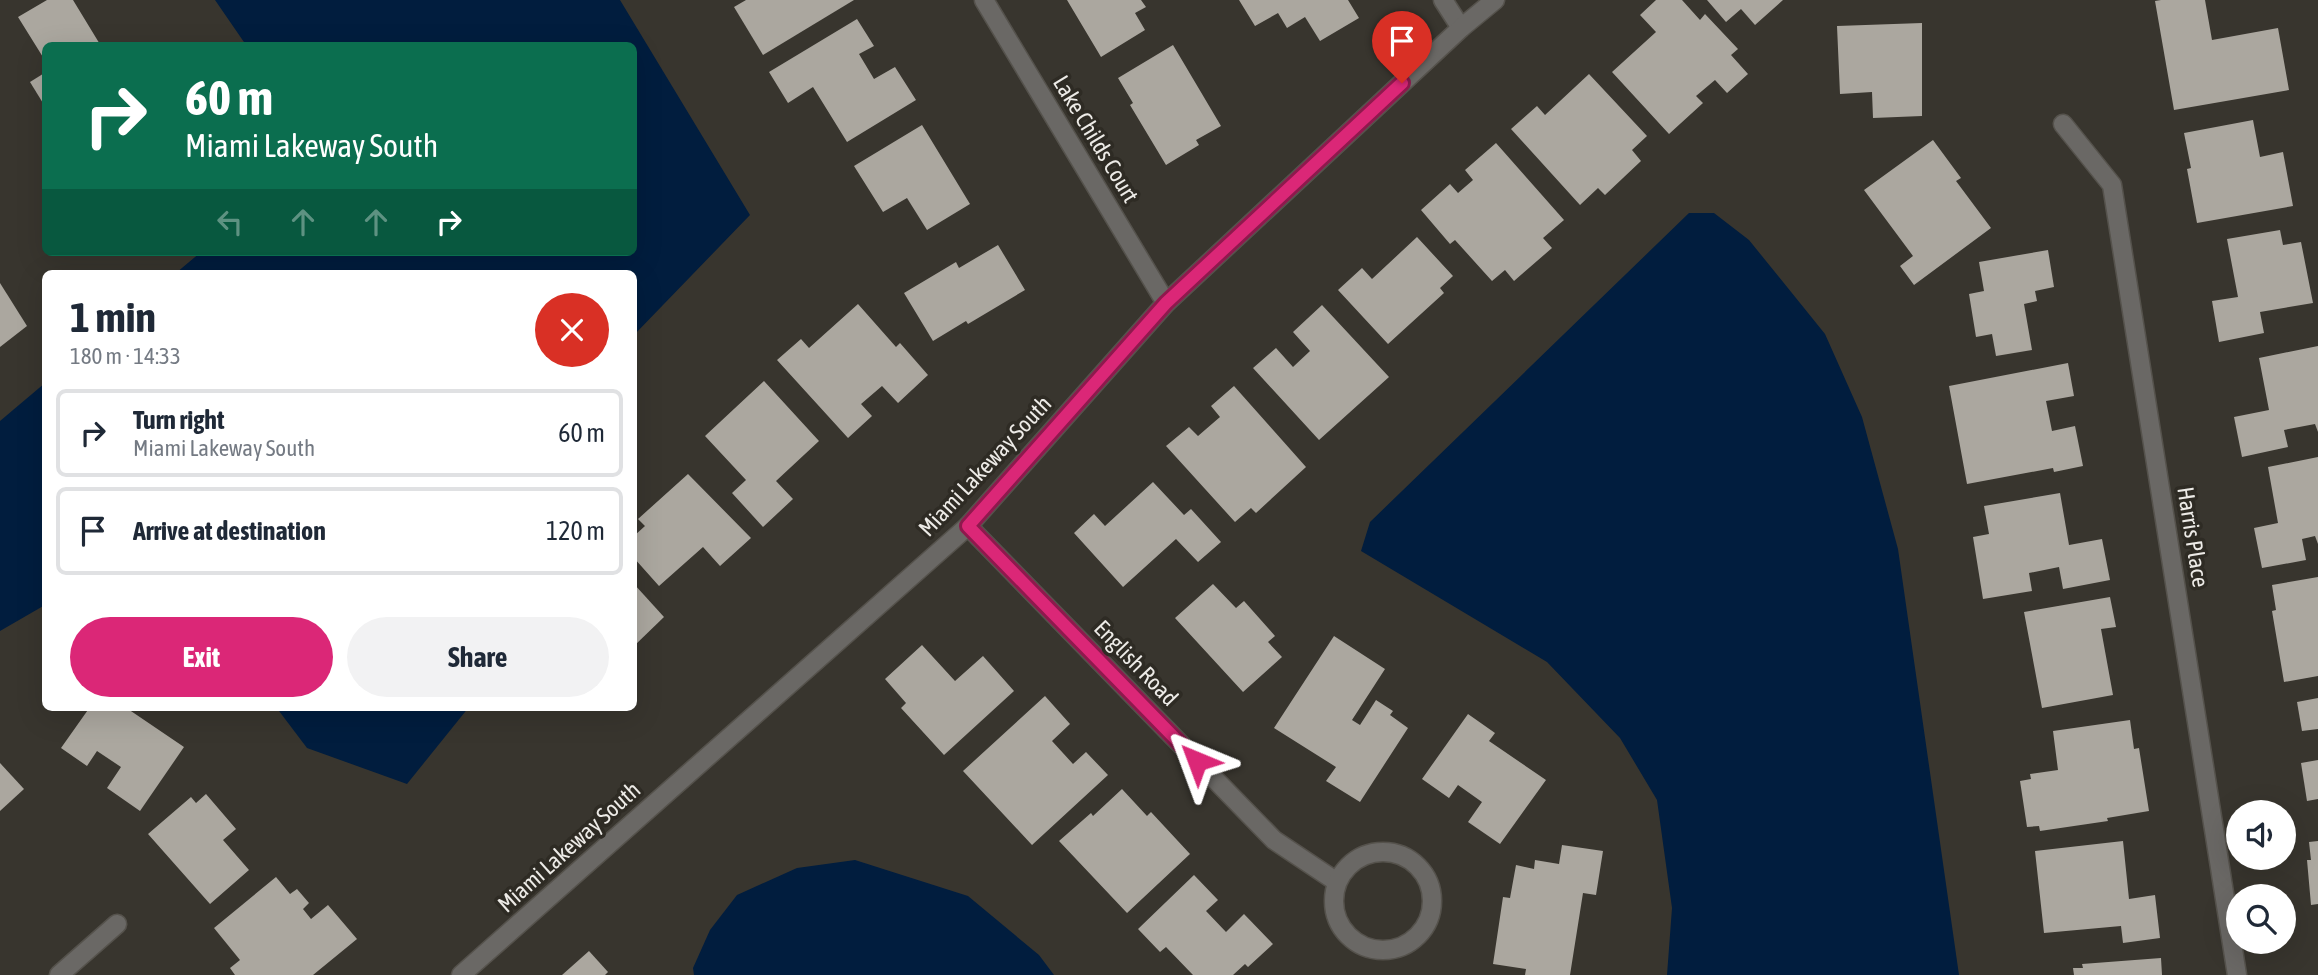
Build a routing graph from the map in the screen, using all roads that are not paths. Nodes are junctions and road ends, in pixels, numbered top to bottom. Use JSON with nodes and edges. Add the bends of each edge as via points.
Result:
{"nodes":[{"id":1,"x":984,"y":0,"type":"edge"},
{"id":2,"x":1443,"y":0,"type":"edge"},
{"id":3,"x":1495,"y":0,"type":"edge"},
{"id":4,"x":1461,"y":29,"type":"junction"},
{"id":5,"x":2063,"y":124,"type":"dead end"},
{"id":6,"x":1166,"y":303,"type":"junction"},
{"id":7,"x":968,"y":526,"type":"junction"},
{"id":8,"x":1337,"y":882,"type":"junction"},
{"id":9,"x":117,"y":924,"type":"dead end"},
{"id":10,"x":59,"y":975,"type":"edge"},
{"id":11,"x":461,"y":975,"type":"edge"},
{"id":12,"x":2237,"y":975,"type":"edge"}],
"edges":[{"from":1,"to":6,"type":"street","name":"Lake Childs Court"},
{"from":2,"to":4,"type":"street"},
{"from":3,"to":4,"type":"street","name":"Miami Lakeway South"},
{"from":4,"to":6,"type":"street","name":"Miami Lakeway South"},
{"from":5,"to":12,"type":"street","name":"Harris Place","via":[[2112,185]]},
{"from":6,"to":7,"type":"street","name":"Miami Lakeway South"},
{"from":7,"to":8,"type":"street","name":"English Road","via":[[1274,840]]},
{"from":7,"to":11,"type":"street","name":"Miami Lakeway South"},
{"from":8,"to":8,"type":"street","via":[[1335,916],[1356,942],[1371,949],[1404,946],[1427,924],[1432,909],[1427,878],[1404,857],[1373,853],[1358,859]]},
{"from":9,"to":10,"type":"street"}]}
